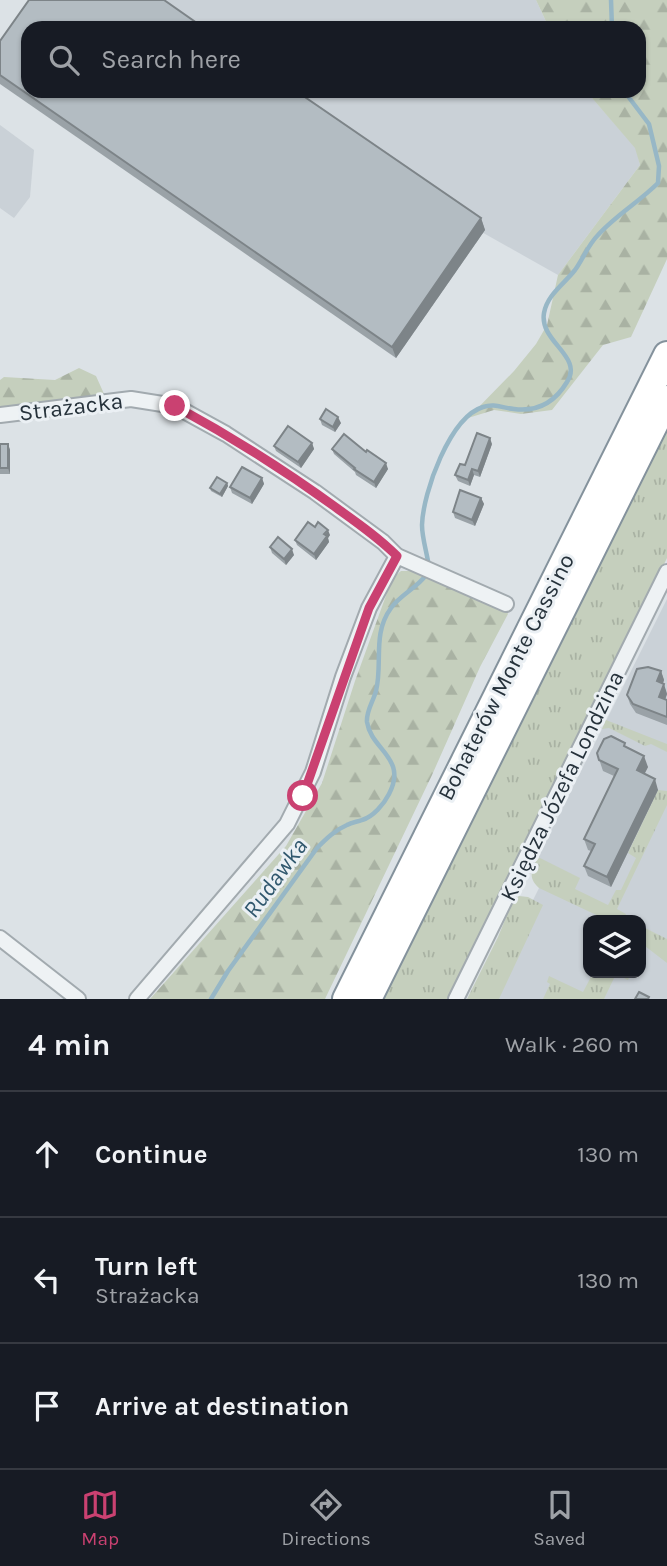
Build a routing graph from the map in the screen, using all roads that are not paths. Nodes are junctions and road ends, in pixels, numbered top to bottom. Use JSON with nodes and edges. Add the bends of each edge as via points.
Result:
{"nodes":[{"id":1,"x":667,"y":355,"type":"edge"},
{"id":2,"x":667,"y":399,"type":"edge"},
{"id":3,"x":0,"y":415,"type":"edge"},
{"id":4,"x":397,"y":556,"type":"junction"},
{"id":5,"x":667,"y":572,"type":"edge"},
{"id":6,"x":506,"y":604,"type":"dead end"},
{"id":7,"x":0,"y":938,"type":"edge"},
{"id":8,"x":78,"y":999,"type":"edge"},
{"id":9,"x":137,"y":999,"type":"edge"},
{"id":10,"x":346,"y":999,"type":"edge"},
{"id":11,"x":368,"y":999,"type":"edge"},
{"id":12,"x":456,"y":999,"type":"edge"}],
"edges":[{"from":1,"to":10,"type":"highway","name":"Bohaterów Monte Cassino"},
{"from":2,"to":11,"type":"highway","name":"Bohaterów Monte Cassino"},
{"from":3,"to":4,"type":"street","name":"Strażacka","via":[[131,399],[175,406],[315,492]]},
{"from":4,"to":6,"type":"street","name":"Strażacka"},
{"from":4,"to":9,"type":"street","via":[[369,608],[313,772],[287,824]]},
{"from":5,"to":12,"type":"street","name":"Księdza Józefa Londzina"},
{"from":7,"to":8,"type":"street"}]}
